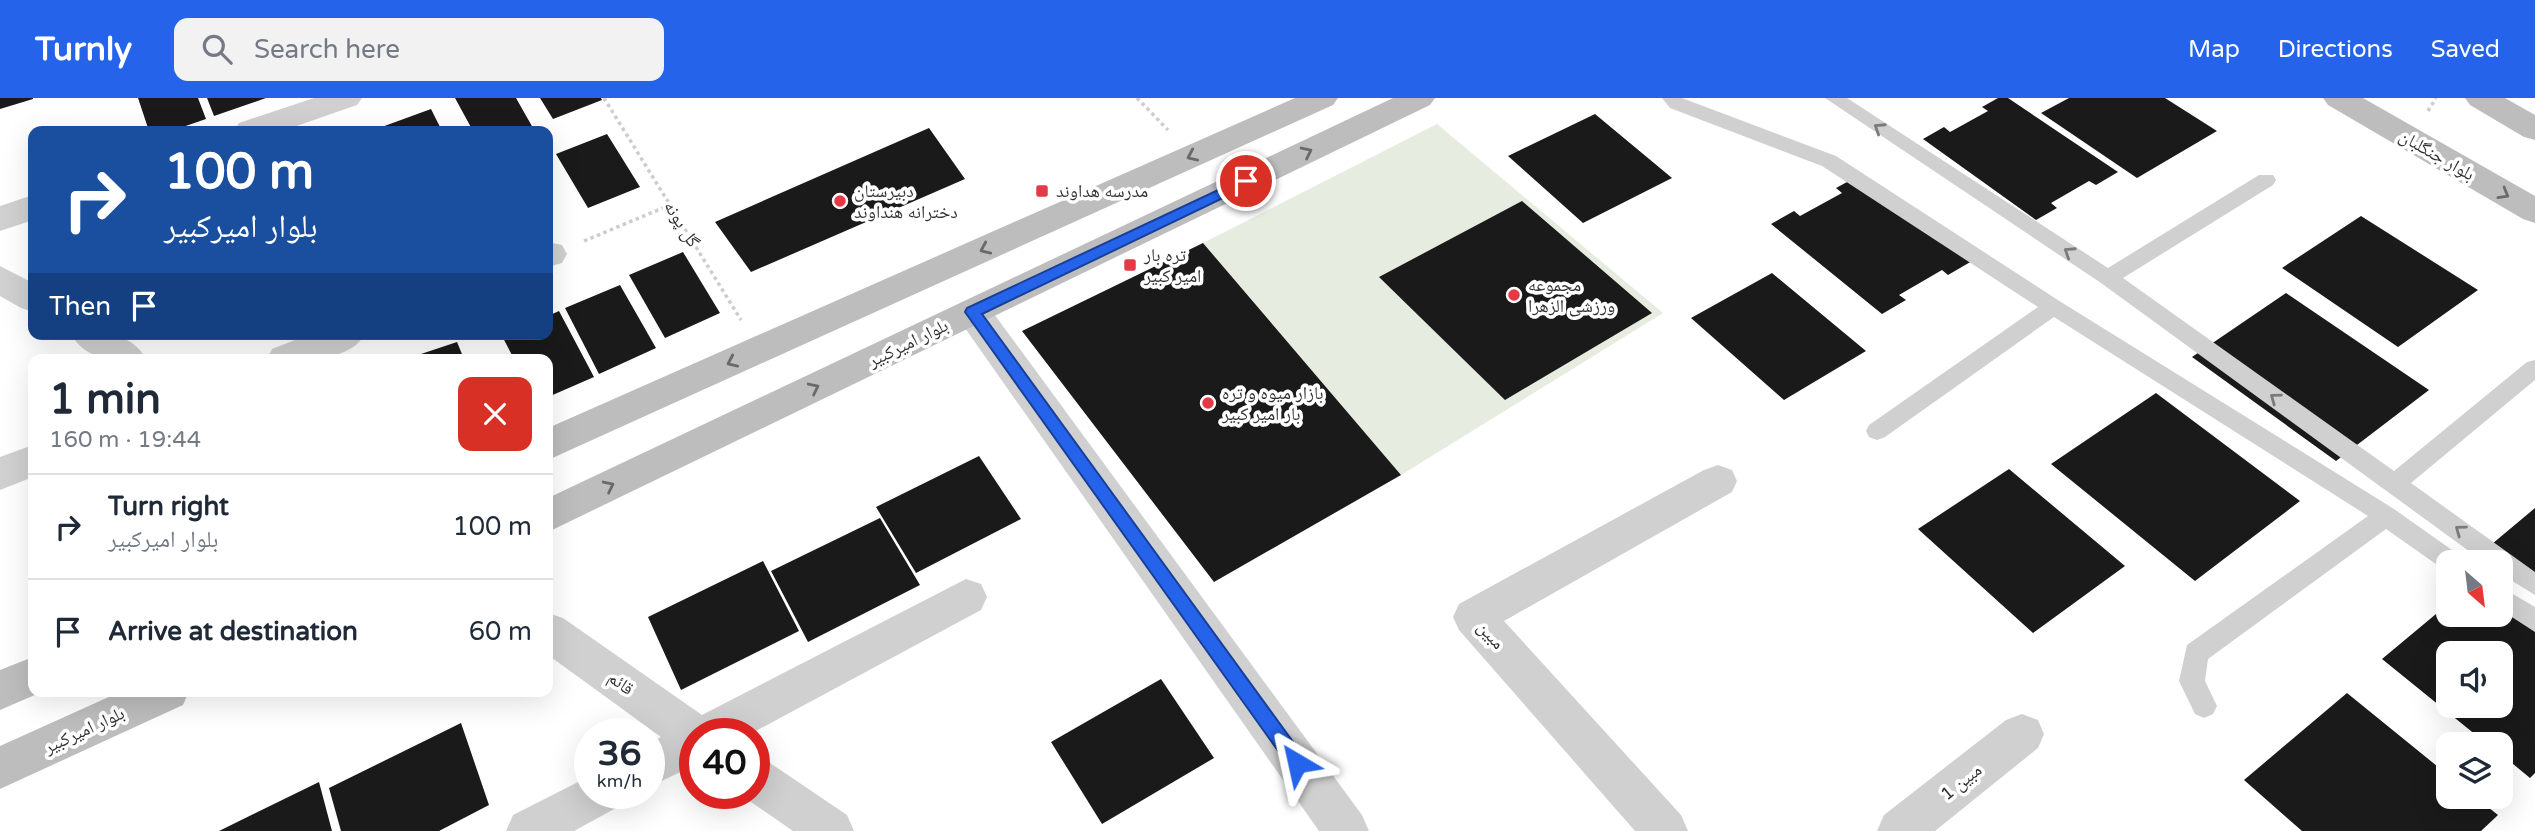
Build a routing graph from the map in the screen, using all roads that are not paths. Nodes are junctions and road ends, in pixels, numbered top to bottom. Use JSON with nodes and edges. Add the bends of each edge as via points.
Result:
{"nodes":[{"id":1,"x":346,"y":98,"type":"edge"},
{"id":2,"x":1322,"y":98,"type":"edge"},
{"id":3,"x":1419,"y":98,"type":"edge"},
{"id":4,"x":1671,"y":98,"type":"edge"},
{"id":5,"x":1833,"y":98,"type":"edge"},
{"id":6,"x":2339,"y":98,"type":"edge"},
{"id":7,"x":2481,"y":98,"type":"edge"},
{"id":8,"x":265,"y":126,"type":"edge"},
{"id":9,"x":2535,"y":129,"type":"edge"},
{"id":10,"x":2266,"y":180,"type":"dead end"},
{"id":11,"x":28,"y":209,"type":"edge"},
{"id":12,"x":2535,"y":211,"type":"edge"},
{"id":13,"x":0,"y":219,"type":"edge"},
{"id":14,"x":2108,"y":278,"type":"junction"},
{"id":15,"x":0,"y":279,"type":"edge"},
{"id":16,"x":28,"y":296,"type":"edge"},
{"id":17,"x":2054,"y":307,"type":"junction"},
{"id":18,"x":972,"y":312,"type":"junction"},
{"id":19,"x":98,"y":340,"type":"edge"},
{"id":20,"x":332,"y":340,"type":"edge"},
{"id":21,"x":120,"y":354,"type":"edge"},
{"id":22,"x":297,"y":354,"type":"edge"},
{"id":23,"x":2535,"y":368,"type":"edge"},
{"id":24,"x":1877,"y":431,"type":"dead end"},
{"id":25,"x":553,"y":443,"type":"edge"},
{"id":26,"x":28,"y":462,"type":"edge"},
{"id":27,"x":0,"y":474,"type":"edge"},
{"id":28,"x":1718,"y":481,"type":"dead end"},
{"id":29,"x":2395,"y":484,"type":"junction"},
{"id":30,"x":553,"y":514,"type":"edge"},
{"id":31,"x":2386,"y":516,"type":"junction"},
{"id":32,"x":2436,"y":551,"type":"edge"},
{"id":33,"x":2535,"y":585,"type":"edge"},
{"id":34,"x":966,"y":597,"type":"dead end"},
{"id":35,"x":2513,"y":605,"type":"edge"},
{"id":36,"x":2535,"y":621,"type":"edge"},
{"id":37,"x":553,"y":635,"type":"edge"},
{"id":38,"x":28,"y":678,"type":"edge"},
{"id":39,"x":0,"y":691,"type":"edge"},
{"id":40,"x":155,"y":697,"type":"edge"},
{"id":41,"x":2204,"y":706,"type":"dead end"},
{"id":42,"x":739,"y":718,"type":"edge"},
{"id":43,"x":679,"y":725,"type":"edge"},
{"id":44,"x":2022,"y":734,"type":"dead end"},
{"id":45,"x":0,"y":768,"type":"edge"},
{"id":46,"x":770,"y":789,"type":"edge"},
{"id":47,"x":574,"y":807,"type":"edge"},
{"id":48,"x":529,"y":831,"type":"edge"},
{"id":49,"x":831,"y":831,"type":"edge"},
{"id":50,"x":1346,"y":831,"type":"edge"},
{"id":51,"x":1665,"y":831,"type":"edge"},
{"id":52,"x":1900,"y":831,"type":"edge"}],
"edges":[{"from":1,"to":8,"type":"street"},
{"from":2,"to":25,"type":"main road","one_way":true},
{"from":18,"to":3,"type":"main road","name":"بلوار امیرکبیر","one_way":true},
{"from":4,"to":17,"type":"lane","via":[[1829,161]]},
{"from":14,"to":5,"type":"lane","one_way":true},
{"from":6,"to":12,"type":"main road","name":"بلوار جنگلبان","one_way":true},
{"from":7,"to":9,"type":"main road"},
{"from":10,"to":14,"type":"lane"},
{"from":11,"to":13,"type":"street"},
{"from":29,"to":14,"type":"lane","one_way":true},
{"from":15,"to":16,"type":"street"},
{"from":17,"to":24,"type":"lane"},
{"from":17,"to":31,"type":"lane"},
{"from":30,"to":18,"type":"main road","name":"بلوار امیرکبیر","one_way":true},
{"from":18,"to":50,"type":"street"},
{"from":19,"to":21,"type":"street"},
{"from":20,"to":22,"type":"street"},
{"from":23,"to":29,"type":"lane"},
{"from":26,"to":27,"type":"street"},
{"from":28,"to":51,"type":"street","name":"مبین","via":[[1474,617]]},
{"from":33,"to":29,"type":"lane","one_way":true},
{"from":31,"to":32,"type":"lane"},
{"from":31,"to":41,"type":"lane","via":[[2196,653],[2192,681]]},
{"from":34,"to":42,"type":"street"},
{"from":35,"to":36,"type":"lane"},
{"from":37,"to":43,"type":"street","name":"قائم"},
{"from":38,"to":39,"type":"main road"},
{"from":40,"to":45,"type":"main road","name":"بلوار امیرکبیر"},
{"from":44,"to":52,"type":"street","name":"مبین 1"},
{"from":46,"to":49,"type":"street"},
{"from":47,"to":48,"type":"street"}]}
